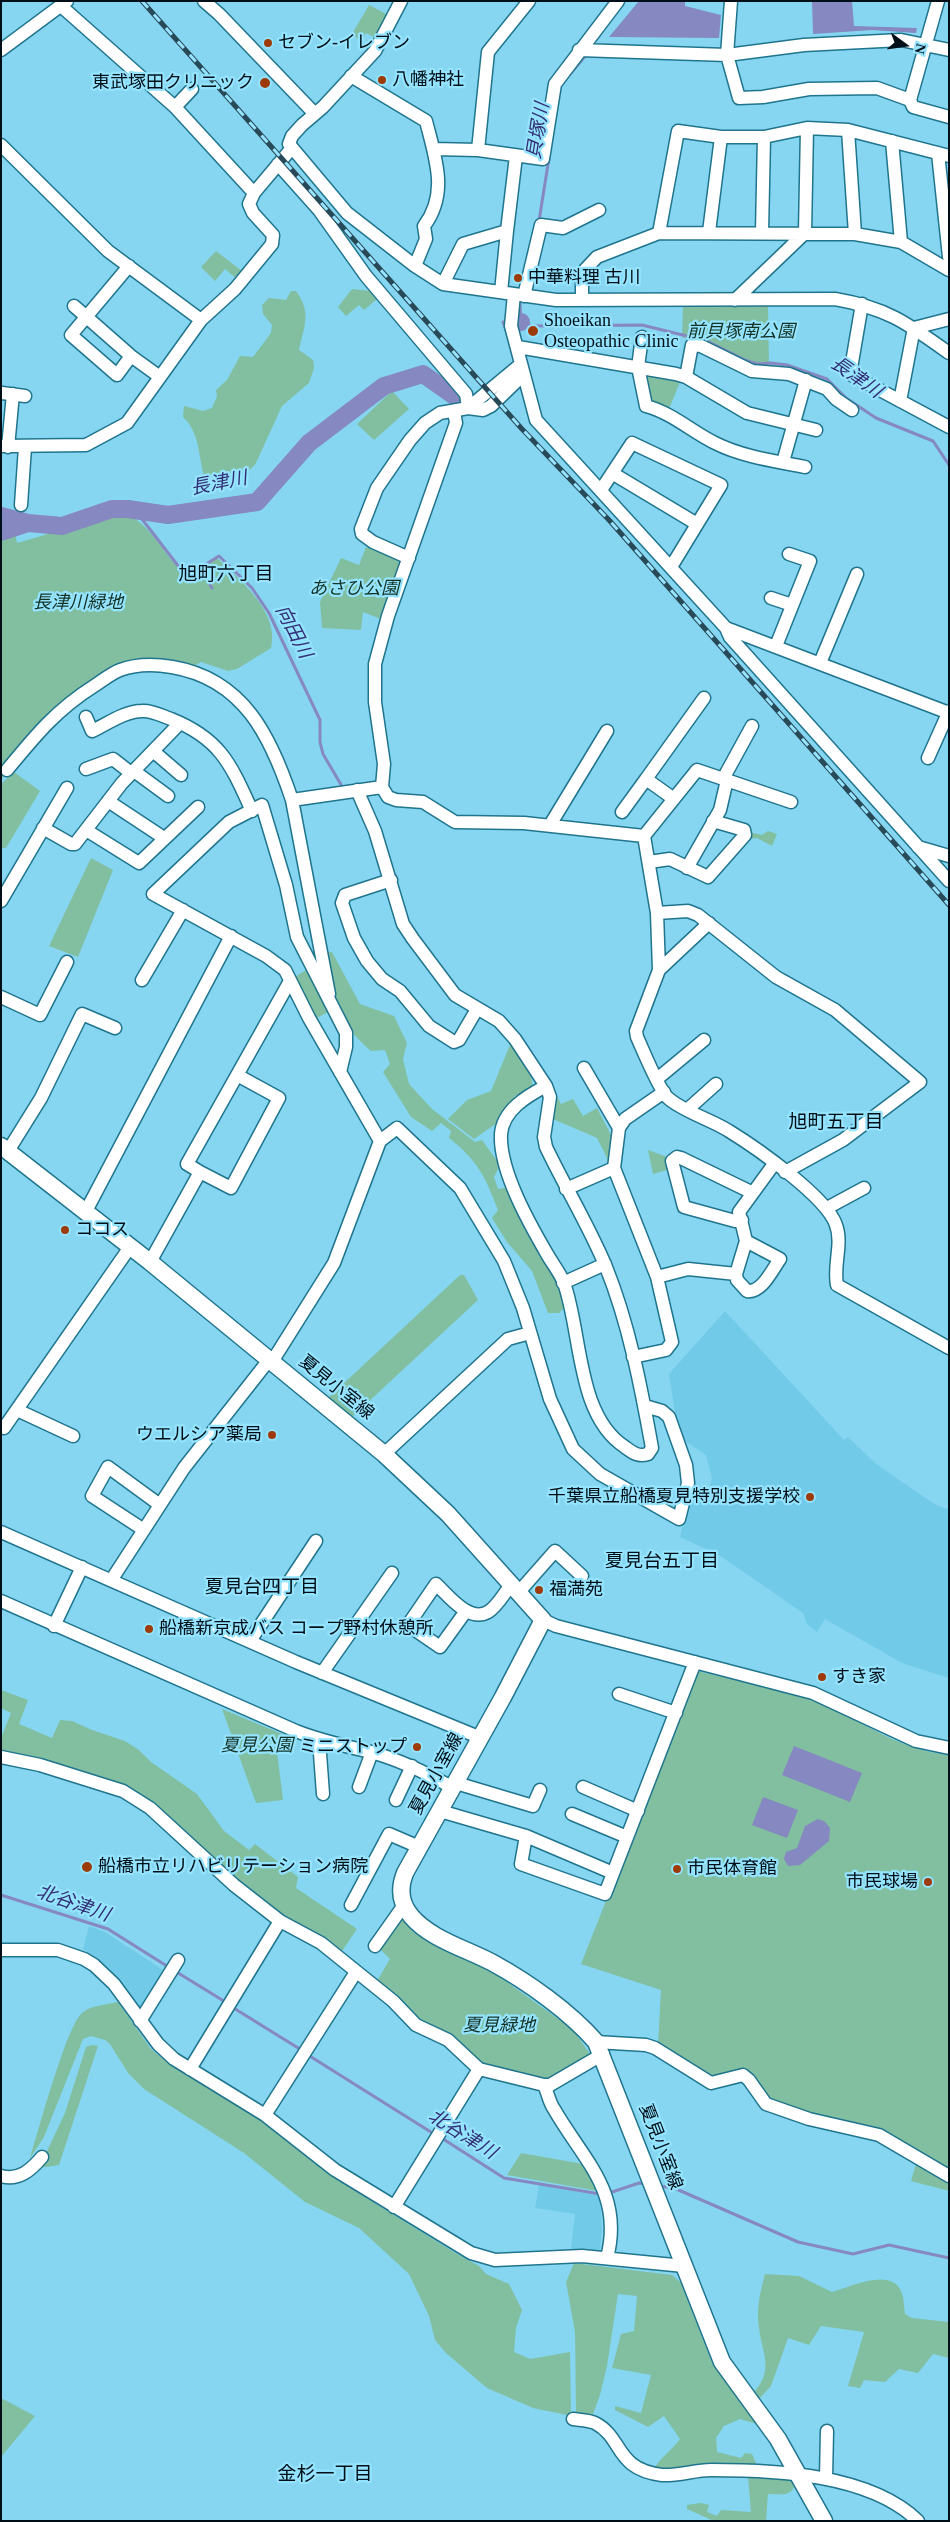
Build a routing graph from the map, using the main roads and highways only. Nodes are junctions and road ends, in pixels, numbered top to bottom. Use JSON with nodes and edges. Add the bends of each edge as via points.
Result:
{"nodes":[{"id":1,"x":3,"y":1147,"type":"edge"},
{"id":2,"x":824,"y":2521,"type":"edge"}],
"edges":[{"from":1,"to":2,"type":"main road","name":"夏見小室線","via":[[150,1262],[384,1454],[429,1495],[543,1620],[402,1879],[404,1905],[424,1928],[516,1977],[572,2017],[600,2048],[722,2362],[778,2439]]}]}
